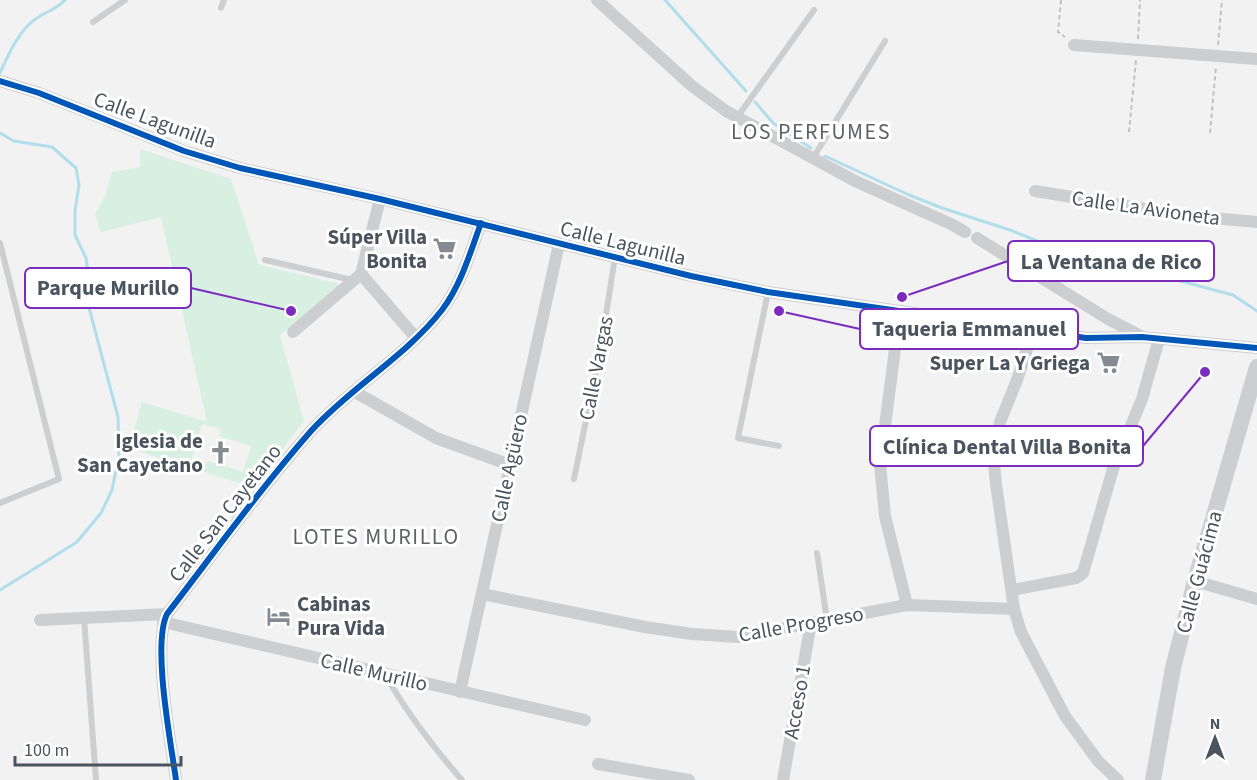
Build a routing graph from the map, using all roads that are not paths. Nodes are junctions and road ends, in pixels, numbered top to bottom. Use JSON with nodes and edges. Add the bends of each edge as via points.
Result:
{"nodes":[{"id":1,"x":125,"y":0,"type":"edge"},
{"id":2,"x":224,"y":0,"type":"edge"},
{"id":3,"x":597,"y":0,"type":"edge"},
{"id":4,"x":221,"y":8,"type":"dead end"},
{"id":5,"x":814,"y":10,"type":"dead end"},
{"id":6,"x":93,"y":22,"type":"dead end"},
{"id":7,"x":885,"y":41,"type":"dead end"},
{"id":8,"x":1074,"y":45,"type":"road end"},
{"id":9,"x":1257,"y":59,"type":"edge"},
{"id":10,"x":4,"y":82,"type":"edge"},
{"id":11,"x":738,"y":117,"type":"junction"},
{"id":12,"x":813,"y":159,"type":"junction"},
{"id":13,"x":1035,"y":191,"type":"dead end"},
{"id":14,"x":380,"y":199,"type":"junction"},
{"id":15,"x":1257,"y":222,"type":"edge"},
{"id":16,"x":481,"y":223,"type":"junction"},
{"id":17,"x":965,"y":232,"type":"dead end"},
{"id":18,"x":977,"y":238,"type":"dead end"},
{"id":19,"x":0,"y":243,"type":"edge"},
{"id":20,"x":559,"y":244,"type":"junction"},
{"id":21,"x":615,"y":257,"type":"junction"},
{"id":22,"x":265,"y":260,"type":"dead end"},
{"id":23,"x":357,"y":277,"type":"junction"},
{"id":24,"x":768,"y":292,"type":"junction"},
{"id":25,"x":900,"y":312,"type":"junction"},
{"id":26,"x":1033,"y":331,"type":"junction"},
{"id":27,"x":293,"y":332,"type":"dead end"},
{"id":28,"x":1142,"y":337,"type":"junction"},
{"id":29,"x":416,"y":338,"type":"junction"},
{"id":30,"x":1159,"y":339,"type":"junction"},
{"id":31,"x":1257,"y":348,"type":"edge"},
{"id":32,"x":1257,"y":367,"type":"edge"},
{"id":33,"x":1254,"y":383,"type":"edge"},
{"id":34,"x":355,"y":392,"type":"junction"},
{"id":35,"x":779,"y":446,"type":"dead end"},
{"id":36,"x":510,"y":465,"type":"junction"},
{"id":37,"x":574,"y":479,"type":"dead end"},
{"id":38,"x":0,"y":503,"type":"edge"},
{"id":39,"x":817,"y":554,"type":"dead end"},
{"id":40,"x":1195,"y":581,"type":"junction"},
{"id":41,"x":1012,"y":590,"type":"junction"},
{"id":42,"x":482,"y":594,"type":"junction"},
{"id":43,"x":1257,"y":599,"type":"edge"},
{"id":44,"x":907,"y":605,"type":"junction"},
{"id":45,"x":1014,"y":609,"type":"junction"},
{"id":46,"x":84,"y":618,"type":"junction"},
{"id":47,"x":165,"y":618,"type":"junction"},
{"id":48,"x":40,"y":620,"type":"dead end"},
{"id":49,"x":827,"y":620,"type":"junction"},
{"id":50,"x":811,"y":624,"type":"junction"},
{"id":51,"x":385,"y":675,"type":"junction"},
{"id":52,"x":459,"y":692,"type":"junction"},
{"id":53,"x":585,"y":720,"type":"dead end"},
{"id":54,"x":598,"y":764,"type":"dead end"},
{"id":55,"x":96,"y":780,"type":"edge"},
{"id":56,"x":176,"y":780,"type":"edge"},
{"id":57,"x":462,"y":780,"type":"edge"},
{"id":58,"x":689,"y":780,"type":"edge"},
{"id":59,"x":783,"y":780,"type":"edge"},
{"id":60,"x":1118,"y":780,"type":"edge"},
{"id":61,"x":1153,"y":780,"type":"edge"}],
"edges":[{"from":1,"to":6,"type":"lane"},
{"from":2,"to":4,"type":"lane"},
{"from":3,"to":11,"type":"street","via":[[692,86]]},
{"from":5,"to":11,"type":"lane"},
{"from":7,"to":12,"type":"lane"},
{"from":8,"to":9,"type":"street"},
{"from":10,"to":14,"type":"street","name":"Calle Lagunilla","via":[[184,151],[240,168]]},
{"from":11,"to":12,"type":"street"},
{"from":12,"to":17,"type":"street"},
{"from":13,"to":15,"type":"street","name":"Calle La Avioneta","via":[[1181,215]]},
{"from":14,"to":16,"type":"street","name":"Calle Lagunilla"},
{"from":14,"to":23,"type":"street"},
{"from":16,"to":20,"type":"street","name":"Calle Lagunilla"},
{"from":16,"to":29,"type":"street","name":"Calle San Cayetano","via":[[459,281],[442,310]]},
{"from":18,"to":28,"type":"street"},
{"from":19,"to":38,"type":"lane","via":[[59,479]]},
{"from":20,"to":21,"type":"street","name":"Calle Lagunilla"},
{"from":20,"to":36,"type":"street","name":"Calle Agüero"},
{"from":21,"to":24,"type":"street","name":"Calle Lagunilla"},
{"from":21,"to":37,"type":"lane","name":"Calle Vargas"},
{"from":22,"to":23,"type":"lane"},
{"from":23,"to":27,"type":"street"},
{"from":23,"to":29,"type":"street"},
{"from":24,"to":25,"type":"street","name":"Calle Lagunilla"},
{"from":24,"to":35,"type":"lane","via":[[738,438]]},
{"from":25,"to":26,"type":"street","name":"Calle Lagunilla"},
{"from":25,"to":44,"type":"street","via":[[880,464],[885,516]]},
{"from":26,"to":28,"type":"street","name":"Calle Lagunilla","via":[[1086,338]]},
{"from":26,"to":41,"type":"street","via":[[1000,422],[993,453]]},
{"from":28,"to":30,"type":"street","name":"Calle Lagunilla"},
{"from":29,"to":34,"type":"street","name":"Calle San Cayetano"},
{"from":30,"to":31,"type":"street","name":"Calle Lagunilla"},
{"from":30,"to":41,"type":"street","via":[[1142,399],[1113,469],[1083,573],[1076,578]]},
{"from":32,"to":33,"type":"main road","name":"Calle Guácima"},
{"from":33,"to":40,"type":"main road","name":"Calle Guácima"},
{"from":34,"to":36,"type":"street","via":[[436,438]]},
{"from":34,"to":47,"type":"street","name":"Calle San Cayetano","via":[[314,429],[284,464]]},
{"from":36,"to":42,"type":"street","name":"Calle Agüero"},
{"from":39,"to":49,"type":"lane"},
{"from":40,"to":43,"type":"street"},
{"from":40,"to":61,"type":"main road","name":"Calle Guácima","via":[[1173,668]]},
{"from":41,"to":45,"type":"street"},
{"from":42,"to":50,"type":"street","name":"Calle Progreso","via":[[692,634],[737,637]]},
{"from":42,"to":52,"type":"street","name":"Calle Agüero"},
{"from":44,"to":45,"type":"street","name":"Calle Progreso"},
{"from":44,"to":49,"type":"street","name":"Calle Progreso"},
{"from":45,"to":60,"type":"street","via":[[1021,632],[1065,716],[1098,761]]},
{"from":46,"to":47,"type":"street","name":"Calle Murillo"},
{"from":46,"to":48,"type":"street","name":"Calle Murillo"},
{"from":46,"to":55,"type":"lane"},
{"from":47,"to":51,"type":"street","name":"Calle Murillo"},
{"from":47,"to":56,"type":"street","via":[[163,677]]},
{"from":49,"to":50,"type":"street","name":"Calle Progreso"},
{"from":50,"to":59,"type":"street","name":"Acceso 1"},
{"from":51,"to":52,"type":"street","name":"Calle Murillo"},
{"from":51,"to":57,"type":"lane","via":[[425,735]]},
{"from":52,"to":53,"type":"street","name":"Calle Murillo"},
{"from":54,"to":58,"type":"street"}]}
